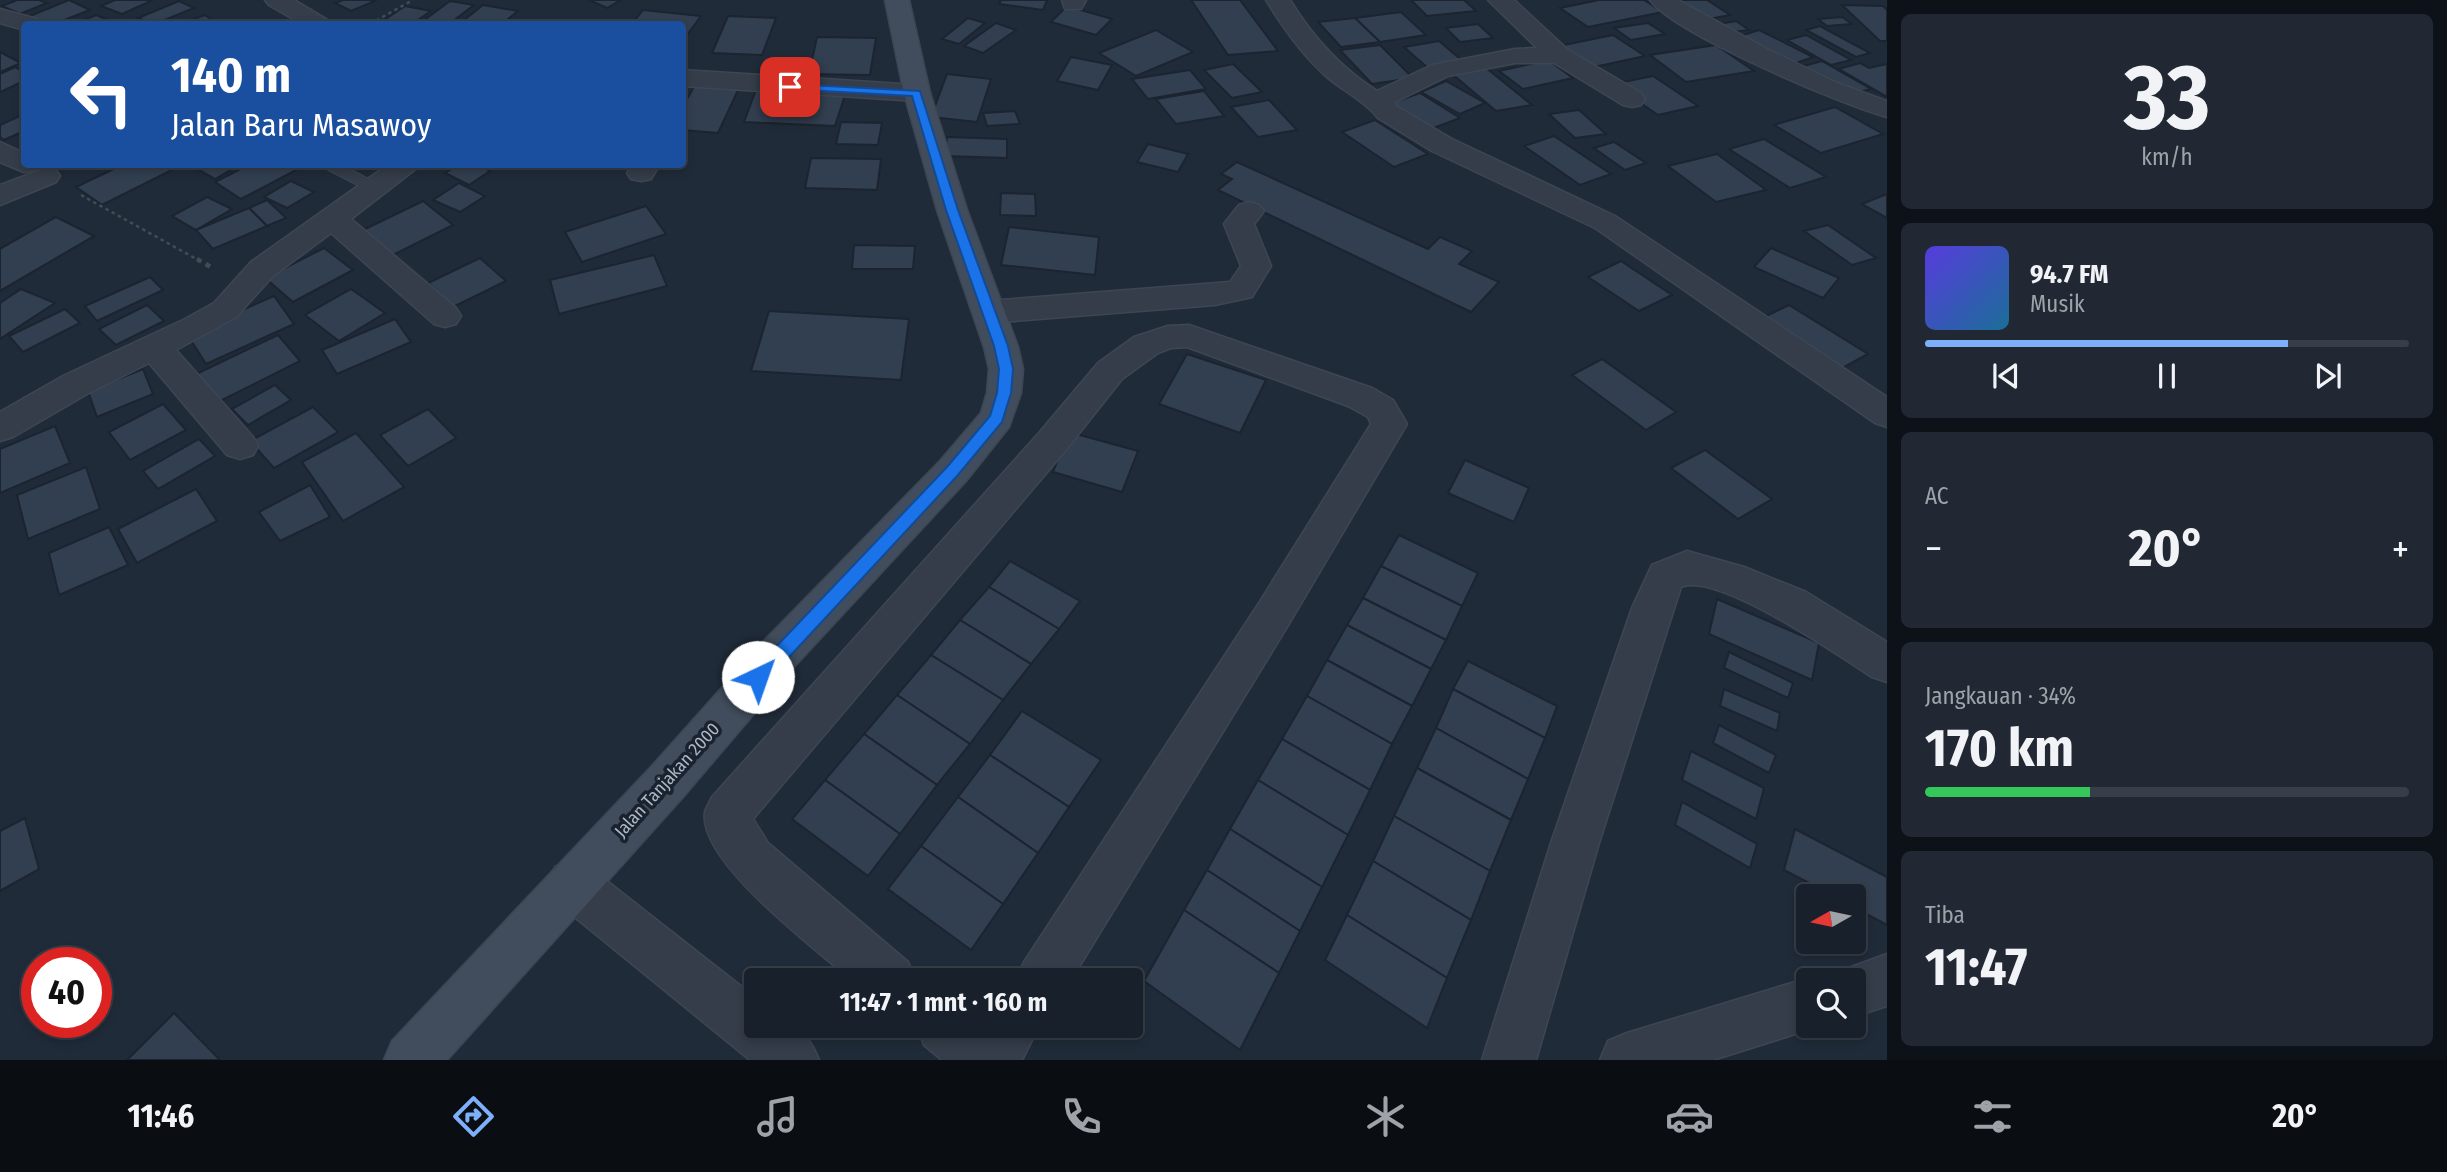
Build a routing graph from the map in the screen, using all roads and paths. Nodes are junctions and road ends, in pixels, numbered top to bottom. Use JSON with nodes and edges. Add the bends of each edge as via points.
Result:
{"nodes":[{"id":1,"x":277,"y":0,"type":"edge"},
{"id":2,"x":413,"y":0,"type":"edge"},
{"id":3,"x":897,"y":0,"type":"edge"},
{"id":4,"x":1278,"y":0,"type":"edge"},
{"id":5,"x":1500,"y":0,"type":"edge"},
{"id":6,"x":1662,"y":0,"type":"edge"},
{"id":7,"x":0,"y":16,"type":"edge"},
{"id":8,"x":313,"y":21,"type":"edge"},
{"id":9,"x":375,"y":21,"type":"edge"},
{"id":10,"x":21,"y":22,"type":"edge"},
{"id":11,"x":1559,"y":55,"type":"junction"},
{"id":12,"x":686,"y":81,"type":"edge"},
{"id":13,"x":916,"y":93,"type":"junction"},
{"id":14,"x":1632,"y":99,"type":"dead end"},
{"id":15,"x":1381,"y":104,"type":"junction"},
{"id":16,"x":1887,"y":109,"type":"edge"},
{"id":17,"x":0,"y":150,"type":"edge"},
{"id":18,"x":21,"y":162,"type":"edge"},
{"id":19,"x":32,"y":168,"type":"edge"},
{"id":20,"x":334,"y":168,"type":"edge"},
{"id":21,"x":403,"y":168,"type":"edge"},
{"id":22,"x":377,"y":188,"type":"junction"},
{"id":23,"x":0,"y":196,"type":"edge"},
{"id":24,"x":1249,"y":211,"type":"dead end"},
{"id":25,"x":333,"y":219,"type":"junction"},
{"id":26,"x":246,"y":286,"type":"junction"},
{"id":27,"x":989,"y":312,"type":"junction"},
{"id":28,"x":445,"y":316,"type":"dead end"},
{"id":29,"x":154,"y":347,"type":"junction"},
{"id":30,"x":0,"y":392,"type":"edge"},
{"id":31,"x":33,"y":410,"type":"junction"},
{"id":32,"x":1887,"y":414,"type":"edge"},
{"id":33,"x":0,"y":428,"type":"edge"},
{"id":34,"x":240,"y":446,"type":"dead end"},
{"id":35,"x":1887,"y":664,"type":"edge"},
{"id":36,"x":572,"y":884,"type":"junction"},
{"id":37,"x":876,"y":968,"type":"edge"},
{"id":38,"x":1050,"y":968,"type":"edge"},
{"id":39,"x":1887,"y":980,"type":"edge"},
{"id":40,"x":1866,"y":986,"type":"edge"},
{"id":41,"x":1796,"y":1008,"type":"edge"},
{"id":42,"x":957,"y":1038,"type":"edge"},
{"id":43,"x":1006,"y":1038,"type":"edge"},
{"id":44,"x":411,"y":1060,"type":"edge"},
{"id":45,"x":792,"y":1060,"type":"edge"},
{"id":46,"x":983,"y":1060,"type":"edge"},
{"id":47,"x":992,"y":1060,"type":"edge"},
{"id":48,"x":1510,"y":1060,"type":"edge"},
{"id":49,"x":1627,"y":1060,"type":"edge"}],
"edges":[{"from":1,"to":8,"type":"street"},
{"from":2,"to":9,"type":"path"},
{"from":3,"to":13,"type":"street","name":"Jalan Tanjakan 2000"},
{"from":4,"to":15,"type":"street","via":[[1324,63]]},
{"from":5,"to":11,"type":"street"},
{"from":6,"to":16,"type":"street","via":[[1793,71]]},
{"from":7,"to":10,"type":"street"},
{"from":11,"to":14,"type":"street"},
{"from":11,"to":15,"type":"street","via":[[1515,56],[1441,70],[1385,97]]},
{"from":12,"to":13,"type":"street"},
{"from":13,"to":27,"type":"street","name":"Jalan Tanjakan 2000"},
{"from":15,"to":32,"type":"street","via":[[1442,145],[1605,222]]},
{"from":17,"to":18,"type":"street"},
{"from":19,"to":23,"type":"street"},
{"from":19,"to":26,"type":"path"},
{"from":20,"to":22,"type":"lane"},
{"from":21,"to":22,"type":"street"},
{"from":22,"to":25,"type":"street"},
{"from":24,"to":27,"type":"street","via":[[1239,223],[1256,265],[1241,290]]},
{"from":25,"to":26,"type":"street","via":[[262,269]]},
{"from":25,"to":28,"type":"street"},
{"from":26,"to":29,"type":"street","via":[[225,310]]},
{"from":27,"to":36,"type":"street","name":"Jalan Tanjakan 2000","via":[[1006,369],[997,418]]},
{"from":29,"to":31,"type":"street"},
{"from":29,"to":34,"type":"street"},
{"from":30,"to":31,"type":"street"},
{"from":31,"to":33,"type":"street"},
{"from":35,"to":48,"type":"street","via":[[1792,604],[1730,579],[1688,567],[1666,576],[1575,843]]},
{"from":36,"to":44,"type":"street","name":"Jalan Tanjakan 2000"},
{"from":36,"to":45,"type":"street"},
{"from":37,"to":38,"type":"street","via":[[751,860],[733,833],[728,813],[1110,371],[1146,345],[1189,336],[1360,397],[1381,409],[1390,424]]},
{"from":39,"to":40,"type":"street"},
{"from":41,"to":49,"type":"street"},
{"from":42,"to":46,"type":"street"},
{"from":43,"to":47,"type":"street"}]}
